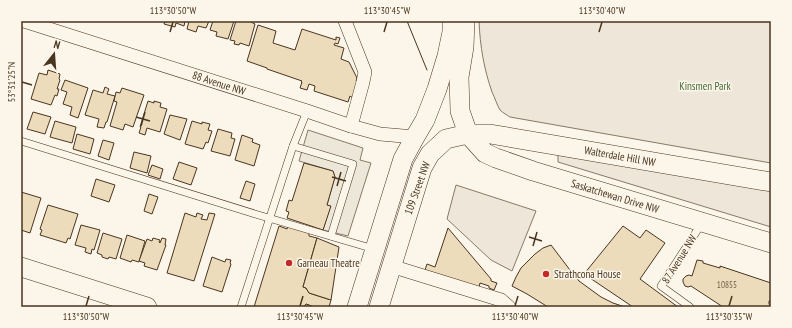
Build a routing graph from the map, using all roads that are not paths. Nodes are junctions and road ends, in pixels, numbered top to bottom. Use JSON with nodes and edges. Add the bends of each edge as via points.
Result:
{"nodes":[{"id":1,"x":24,"y":21,"type":"edge"},
{"id":2,"x":345,"y":21,"type":"edge"},
{"id":3,"x":452,"y":21,"type":"edge"},
{"id":4,"x":465,"y":21,"type":"edge"},
{"id":5,"x":307,"y":111,"type":"junction"},
{"id":6,"x":351,"y":126,"type":"junction"},
{"id":7,"x":468,"y":134,"type":"junction"},
{"id":8,"x":415,"y":137,"type":"junction"},
{"id":9,"x":21,"y":141,"type":"edge"},
{"id":10,"x":293,"y":146,"type":"junction"},
{"id":11,"x":771,"y":182,"type":"edge"},
{"id":12,"x":270,"y":218,"type":"junction"},
{"id":13,"x":702,"y":223,"type":"junction"},
{"id":14,"x":331,"y":236,"type":"junction"},
{"id":15,"x":771,"y":243,"type":"edge"},
{"id":16,"x":374,"y":249,"type":"junction"},
{"id":17,"x":391,"y":266,"type":"junction"},
{"id":18,"x":21,"y":267,"type":"edge"},
{"id":19,"x":506,"y":306,"type":"edge"},
{"id":20,"x":147,"y":307,"type":"edge"},
{"id":21,"x":241,"y":307,"type":"edge"},
{"id":22,"x":357,"y":307,"type":"edge"},
{"id":23,"x":379,"y":307,"type":"edge"},
{"id":24,"x":690,"y":307,"type":"edge"}],
"edges":[{"from":1,"to":5,"type":"street","name":"88 Avenue NW"},
{"from":2,"to":6,"type":"street","via":[[365,72]]},
{"from":3,"to":8,"type":"main road","name":"109 Street NW","via":[[447,56],[437,89],[425,120]]},
{"from":4,"to":7,"type":"main road","via":[[459,77],[460,111]]},
{"from":5,"to":6,"type":"street","name":"88 Avenue NW"},
{"from":5,"to":10,"type":"lane"},
{"from":6,"to":8,"type":"street","name":"88 Avenue NW","via":[[380,134]]},
{"from":7,"to":11,"type":"main road","name":"Walterdale Hill NW","via":[[507,137]]},
{"from":7,"to":13,"type":"main road","name":"Saskatchewan Drive NW","via":[[485,153],[496,158]]},
{"from":7,"to":17,"type":"main road","name":"109 Street NW","via":[[446,139],[427,158]]},
{"from":8,"to":16,"type":"main road","name":"109 Street NW","via":[[403,159]]},
{"from":9,"to":12,"type":"lane"},
{"from":10,"to":12,"type":"lane"},
{"from":10,"to":14,"type":"lane","via":[[352,164]]},
{"from":12,"to":14,"type":"lane"},
{"from":12,"to":21,"type":"lane"},
{"from":13,"to":15,"type":"main road","name":"Saskatchewan Drive NW"},
{"from":13,"to":24,"type":"lane","name":"87 Avenue NW","via":[[660,286]]},
{"from":14,"to":16,"type":"lane"},
{"from":16,"to":22,"type":"main road","name":"109 Street NW"},
{"from":17,"to":19,"type":"street","via":[[501,300]]},
{"from":17,"to":23,"type":"main road","name":"109 Street NW"},
{"from":18,"to":20,"type":"main road"}]}
